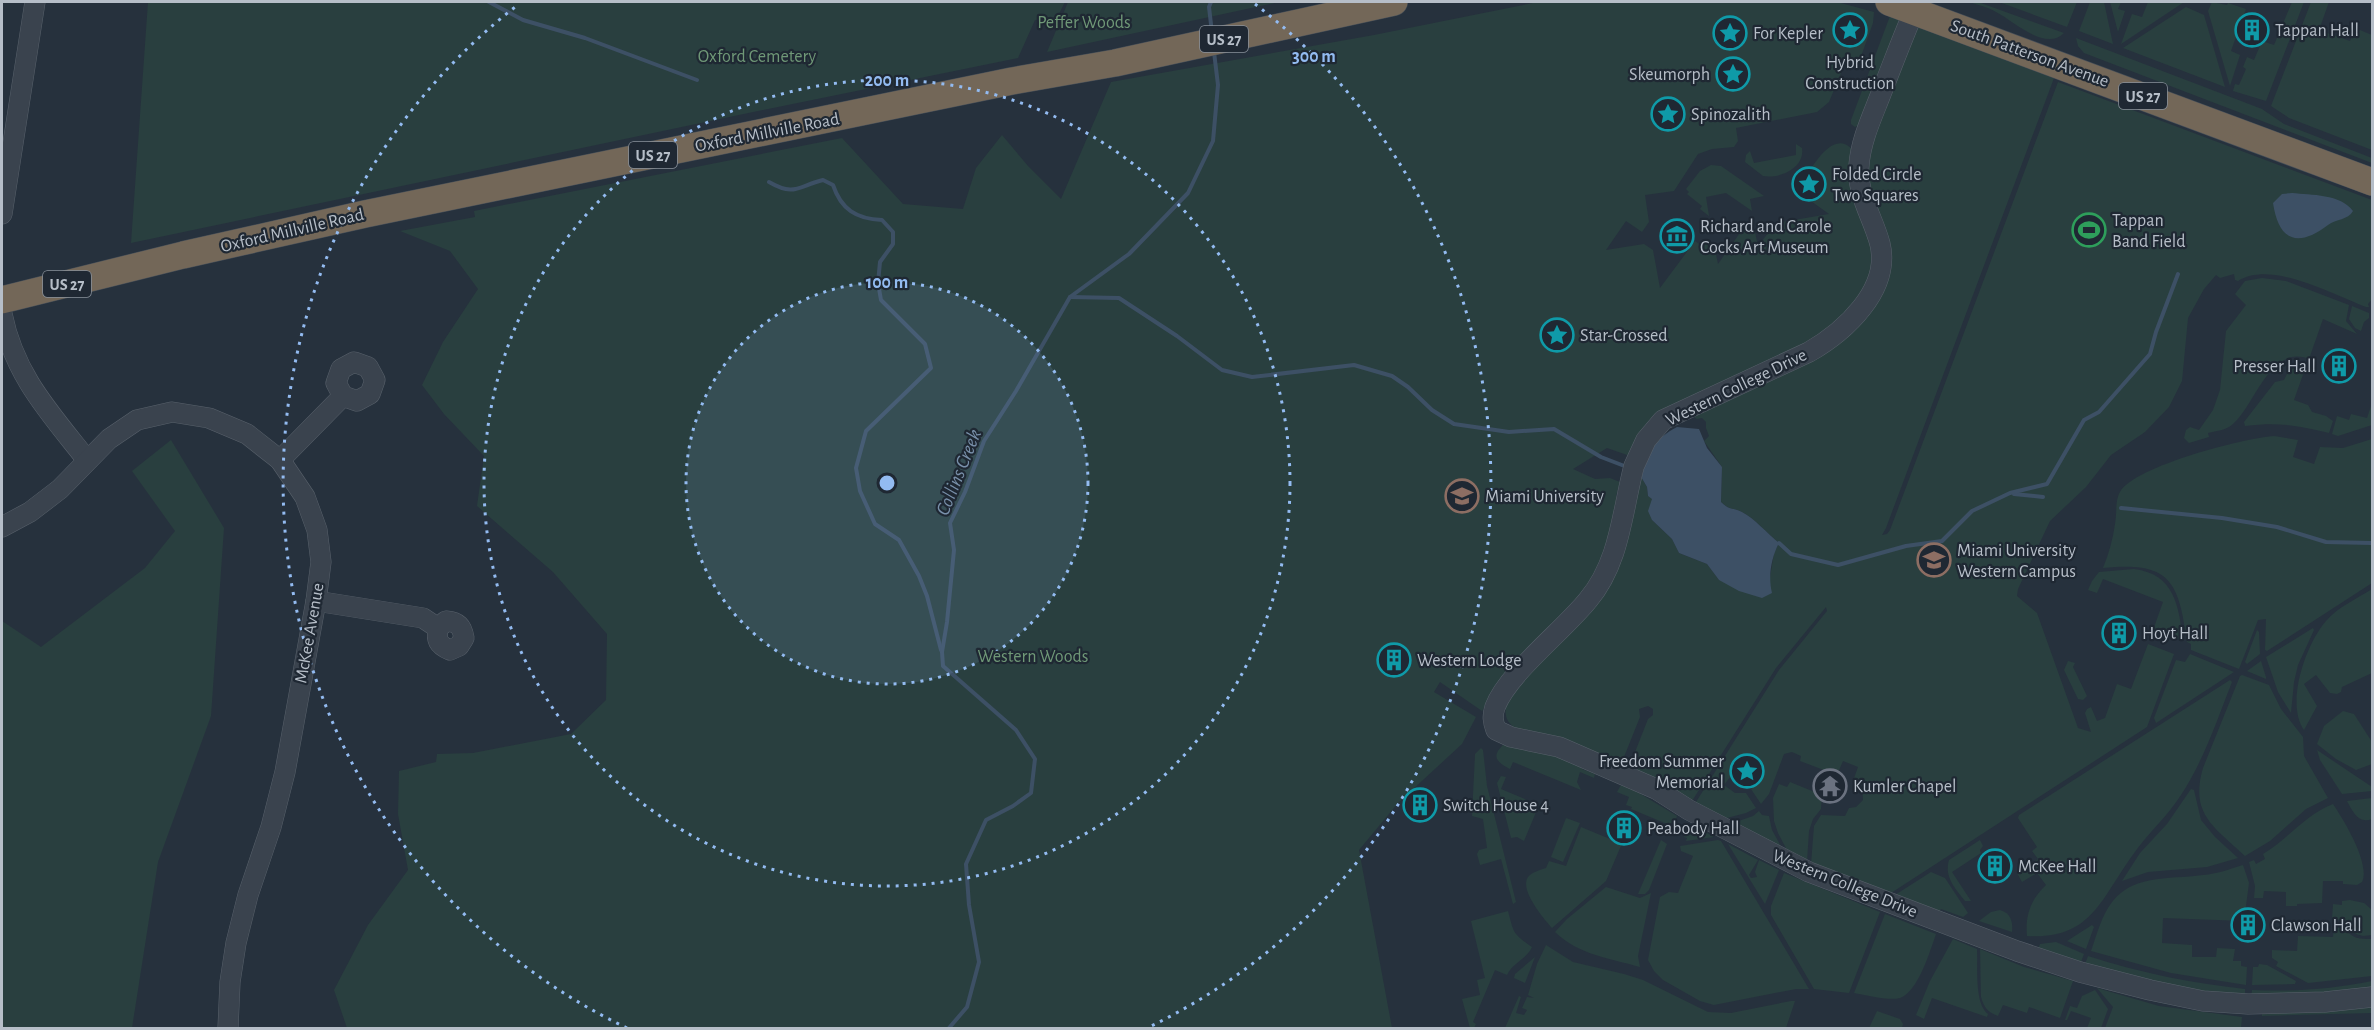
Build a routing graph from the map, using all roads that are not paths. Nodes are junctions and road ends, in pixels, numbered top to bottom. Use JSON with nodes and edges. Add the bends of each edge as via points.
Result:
{"nodes":[{"id":1,"x":35,"y":2,"type":"edge"},
{"id":2,"x":1394,"y":2,"type":"edge"},
{"id":3,"x":1889,"y":2,"type":"edge"},
{"id":4,"x":1941,"y":2,"type":"edge"},
{"id":5,"x":1916,"y":6,"type":"edge"},
{"id":6,"x":2373,"y":169,"type":"edge"},
{"id":7,"x":2373,"y":182,"type":"edge"},
{"id":8,"x":2,"y":214,"type":"edge"},
{"id":9,"x":2,"y":300,"type":"edge"},
{"id":10,"x":2,"y":314,"type":"edge"},
{"id":11,"x":343,"y":396,"type":"dead end"},
{"id":12,"x":87,"y":460,"type":"junction"},
{"id":13,"x":280,"y":460,"type":"junction"},
{"id":14,"x":2,"y":527,"type":"edge"},
{"id":15,"x":316,"y":601,"type":"junction"},
{"id":16,"x":438,"y":628,"type":"dead end"},
{"id":17,"x":2373,"y":998,"type":"edge"},
{"id":18,"x":228,"y":1029,"type":"edge"}],
"edges":[{"from":1,"to":8,"type":"street"},
{"from":2,"to":9,"type":"highway","name":"Oxford Millville Road","number":"US 27","via":[[365,214]]},
{"from":3,"to":5,"type":"highway","name":"South Patterson Avenue","number":"US 27"},
{"from":4,"to":6,"type":"highway","name":"South Patterson Avenue","number":"US 27"},
{"from":5,"to":7,"type":"highway","name":"South Patterson Avenue","number":"US 27"},
{"from":5,"to":17,"type":"street","name":"Western College Drive","via":[[1863,140],[1858,166],[1859,189],[1880,246],[1881,259],[1873,288],[1840,332],[1809,352],[1675,413],[1654,429],[1634,466],[1608,571],[1588,600],[1507,687],[1495,708],[1492,720],[1496,730],[1559,747],[1656,789],[1801,868],[2080,972],[2203,1001],[2248,1004]]},
{"from":10,"to":12,"type":"street","via":[[23,376]]},
{"from":11,"to":13,"type":"street"},
{"from":12,"to":13,"type":"street","name":"McKee Avenue","via":[[136,420],[172,412],[209,418],[247,434]]},
{"from":12,"to":14,"type":"street","name":"McKee Avenue","via":[[60,489]]},
{"from":13,"to":15,"type":"street","name":"McKee Avenue","via":[[305,497],[317,530],[321,562]]},
{"from":15,"to":16,"type":"street","via":[[423,618]]},
{"from":15,"to":18,"type":"street","name":"McKee Avenue","via":[[285,772],[236,943]]}]}
